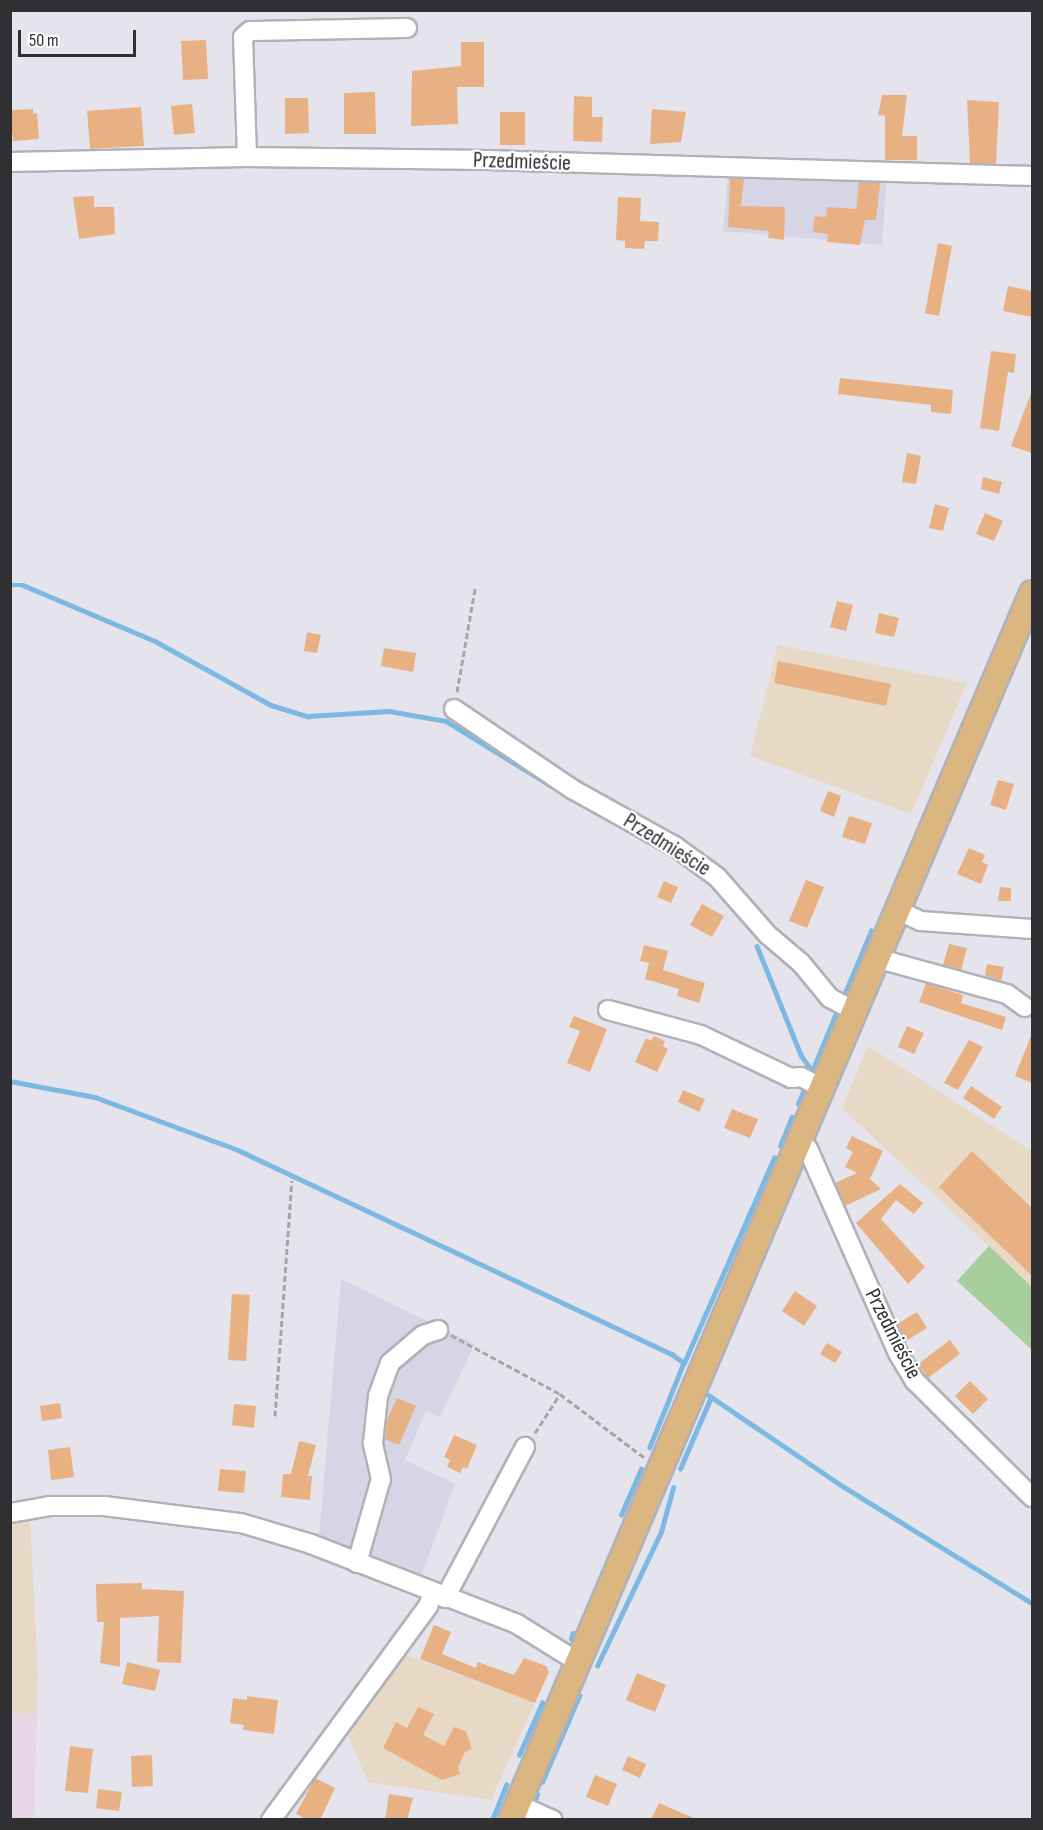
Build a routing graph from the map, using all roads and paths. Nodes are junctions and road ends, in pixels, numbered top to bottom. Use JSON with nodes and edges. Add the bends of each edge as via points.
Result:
{"nodes":[{"id":1,"x":407,"y":28,"type":"dead end"},
{"id":2,"x":246,"y":157,"type":"junction"},
{"id":3,"x":10,"y":162,"type":"edge"},
{"id":4,"x":1032,"y":176,"type":"edge"},
{"id":5,"x":475,"y":589,"type":"dead end"},
{"id":6,"x":1032,"y":593,"type":"edge"},
{"id":7,"x":454,"y":709,"type":"joint"},
{"id":8,"x":897,"y":910,"type":"junction"},
{"id":9,"x":1032,"y":930,"type":"edge"},
{"id":10,"x":876,"y":958,"type":"junction"},
{"id":11,"x":1025,"y":1007,"type":"dead end"},
{"id":12,"x":608,"y":1010,"type":"dead end"},
{"id":13,"x":854,"y":1011,"type":"junction"},
{"id":14,"x":821,"y":1087,"type":"junction"},
{"id":15,"x":799,"y":1138,"type":"junction"},
{"id":16,"x":292,"y":1181,"type":"dead end"},
{"id":17,"x":438,"y":1330,"type":"joint"},
{"id":18,"x":560,"y":1395,"type":"junction"},
{"id":19,"x":275,"y":1416,"type":"dead end"},
{"id":20,"x":525,"y":1447,"type":"joint"},
{"id":21,"x":661,"y":1465,"type":"junction"},
{"id":22,"x":1032,"y":1497,"type":"edge"},
{"id":23,"x":10,"y":1513,"type":"edge"},
{"id":24,"x":357,"y":1563,"type":"junction"},
{"id":25,"x":439,"y":1596,"type":"junction"},
{"id":26,"x":578,"y":1662,"type":"junction"},
{"id":27,"x":514,"y":1812,"type":"edge"},
{"id":28,"x":271,"y":1820,"type":"edge"},
{"id":29,"x":553,"y":1820,"type":"edge"}],
"edges":[{"from":1,"to":2,"type":"street","via":[[250,31],[243,38]]},
{"from":2,"to":3,"type":"street","name":"Przedmieście"},
{"from":2,"to":4,"type":"street","name":"Przedmieście"},
{"from":5,"to":7,"type":"path"},
{"from":6,"to":8,"type":"main road"},
{"from":7,"to":13,"type":"street","name":"Przedmieście","via":[[572,789],[668,842],[717,877],[772,939],[801,963],[830,999]]},
{"from":8,"to":9,"type":"street","via":[[921,921]]},
{"from":8,"to":10,"type":"main road"},
{"from":10,"to":11,"type":"street","via":[[1007,994]]},
{"from":10,"to":13,"type":"main road"},
{"from":12,"to":14,"type":"street","via":[[701,1035],[791,1078],[801,1077]]},
{"from":13,"to":14,"type":"main road"},
{"from":14,"to":15,"type":"main road"},
{"from":15,"to":21,"type":"main road"},
{"from":15,"to":22,"type":"street","name":"Przedmieście","via":[[808,1149],[898,1353],[915,1381]]},
{"from":16,"to":19,"type":"path"},
{"from":17,"to":18,"type":"path"},
{"from":17,"to":24,"type":"street","via":[[423,1335],[390,1363],[378,1396],[373,1443],[381,1479]]},
{"from":18,"to":20,"type":"path"},
{"from":18,"to":21,"type":"path","via":[[638,1455]]},
{"from":20,"to":25,"type":"street"},
{"from":21,"to":26,"type":"main road"},
{"from":23,"to":24,"type":"street","via":[[49,1506],[171,1511],[241,1523]]},
{"from":24,"to":25,"type":"street"},
{"from":25,"to":26,"type":"street","via":[[517,1624]]},
{"from":25,"to":28,"type":"street"},
{"from":26,"to":27,"type":"main road"},
{"from":27,"to":29,"type":"street"}]}
